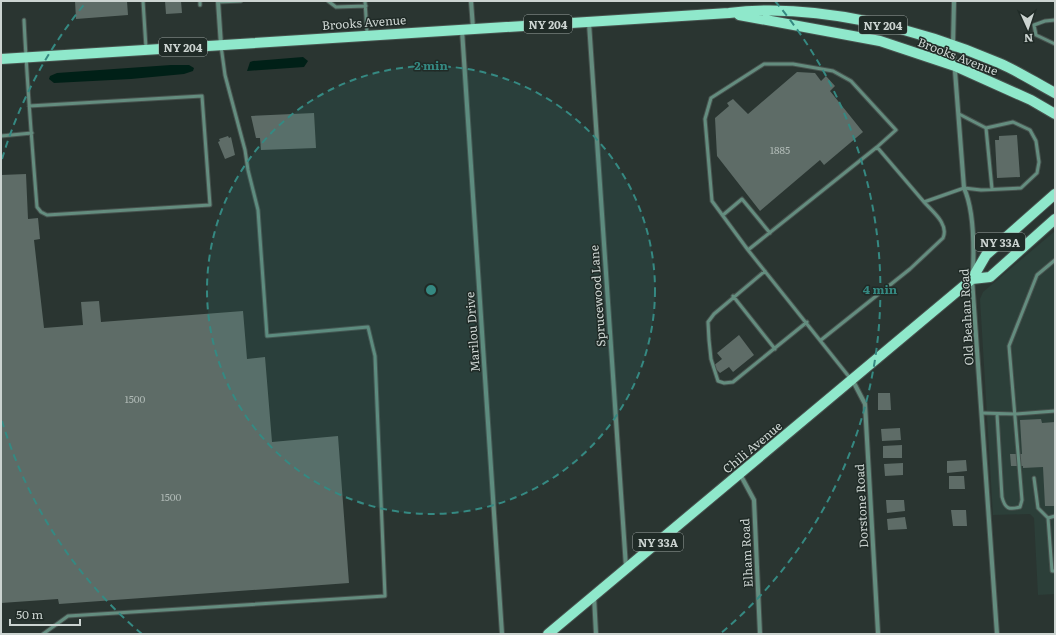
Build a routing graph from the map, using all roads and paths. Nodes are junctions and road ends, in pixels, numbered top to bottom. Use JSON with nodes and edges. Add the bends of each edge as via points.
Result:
{"nodes":[{"id":1,"x":143,"y":1,"type":"edge"},
{"id":2,"x":241,"y":1,"type":"edge"},
{"id":3,"x":328,"y":1,"type":"edge"},
{"id":4,"x":365,"y":1,"type":"edge"},
{"id":5,"x":470,"y":1,"type":"edge"},
{"id":6,"x":954,"y":1,"type":"edge"},
{"id":7,"x":218,"y":2,"type":"edge"},
{"id":8,"x":366,"y":6,"type":"junction"},
{"id":9,"x":729,"y":13,"type":"junction"},
{"id":10,"x":24,"y":20,"type":"dead end"},
{"id":11,"x":1055,"y":20,"type":"edge"},
{"id":12,"x":589,"y":22,"type":"junction"},
{"id":13,"x":462,"y":29,"type":"junction"},
{"id":14,"x":473,"y":29,"type":"junction"},
{"id":15,"x":367,"y":35,"type":"junction"},
{"id":16,"x":1055,"y":44,"type":"edge"},
{"id":17,"x":221,"y":45,"type":"junction"},
{"id":18,"x":953,"y":45,"type":"junction"},
{"id":19,"x":146,"y":50,"type":"junction"},
{"id":20,"x":26,"y":57,"type":"junction"},
{"id":21,"x":1,"y":59,"type":"edge"},
{"id":22,"x":956,"y":66,"type":"junction"},
{"id":23,"x":1055,"y":93,"type":"edge"},
{"id":24,"x":29,"y":106,"type":"junction"},
{"id":25,"x":959,"y":114,"type":"junction"},
{"id":26,"x":1055,"y":114,"type":"edge"},
{"id":27,"x":986,"y":128,"type":"junction"},
{"id":28,"x":32,"y":133,"type":"junction"},
{"id":29,"x":1,"y":136,"type":"edge"},
{"id":30,"x":877,"y":147,"type":"junction"},
{"id":31,"x":964,"y":188,"type":"junction"},
{"id":32,"x":992,"y":189,"type":"junction"},
{"id":33,"x":1055,"y":194,"type":"edge"},
{"id":34,"x":924,"y":202,"type":"junction"},
{"id":35,"x":723,"y":215,"type":"junction"},
{"id":36,"x":1055,"y":218,"type":"edge"},
{"id":37,"x":770,"y":233,"type":"junction"},
{"id":38,"x":748,"y":250,"type":"junction"},
{"id":39,"x":1055,"y":260,"type":"edge"},
{"id":40,"x":765,"y":270,"type":"junction"},
{"id":41,"x":972,"y":279,"type":"junction"},
{"id":42,"x":733,"y":296,"type":"junction"},
{"id":43,"x":807,"y":322,"type":"junction"},
{"id":44,"x":821,"y":340,"type":"junction"},
{"id":45,"x":775,"y":349,"type":"junction"},
{"id":46,"x":853,"y":381,"type":"junction"},
{"id":47,"x":1055,"y":411,"type":"edge"},
{"id":48,"x":982,"y":413,"type":"junction"},
{"id":49,"x":998,"y":414,"type":"junction"},
{"id":50,"x":1015,"y":414,"type":"junction"},
{"id":51,"x":740,"y":474,"type":"junction"},
{"id":52,"x":1034,"y":478,"type":"dead end"},
{"id":53,"x":1055,"y":516,"type":"edge"},
{"id":54,"x":1048,"y":518,"type":"junction"},
{"id":55,"x":626,"y":569,"type":"junction"},
{"id":56,"x":1055,"y":571,"type":"edge"},
{"id":57,"x":594,"y":596,"type":"junction"},
{"id":58,"x":878,"y":633,"type":"dead end"},
{"id":59,"x":43,"y":634,"type":"edge"},
{"id":60,"x":502,"y":634,"type":"edge"},
{"id":61,"x":548,"y":634,"type":"edge"},
{"id":62,"x":596,"y":634,"type":"edge"},
{"id":63,"x":760,"y":634,"type":"edge"},
{"id":64,"x":997,"y":634,"type":"edge"}],
"edges":[{"from":1,"to":19,"type":"lane"},
{"from":2,"to":7,"type":"lane"},
{"from":3,"to":8,"type":"lane","via":[[336,7]]},
{"from":4,"to":8,"type":"lane"},
{"from":5,"to":14,"type":"street"},
{"from":6,"to":18,"type":"street","name":"Old Beahan Road"},
{"from":7,"to":17,"type":"street"},
{"from":8,"to":15,"type":"lane"},
{"from":9,"to":12,"type":"main road","name":"Brooks Avenue","number":"NY 204"},
{"from":9,"to":18,"type":"main road","name":"Brooks Avenue","number":"NY 204","via":[[756,10],[802,12],[872,23]]},
{"from":9,"to":22,"type":"main road","name":"Brooks Avenue","number":"NY 204","via":[[870,38]]},
{"from":10,"to":20,"type":"lane"},
{"from":11,"to":16,"type":"lane","via":[[1034,25],[1036,35]]},
{"from":12,"to":14,"type":"main road","name":"Brooks Avenue","number":"NY 204"},
{"from":12,"to":55,"type":"street","name":"Sprucewood Lane"},
{"from":13,"to":14,"type":"main road","name":"Brooks Avenue","number":"NY 204"},
{"from":13,"to":15,"type":"main road","name":"Brooks Avenue","number":"NY 204"},
{"from":13,"to":60,"type":"street","name":"Marilou Drive"},
{"from":15,"to":17,"type":"main road","name":"Brooks Avenue","number":"NY 204"},
{"from":17,"to":19,"type":"main road","name":"Brooks Avenue","number":"NY 204"},
{"from":17,"to":59,"type":"lane","via":[[224,75],[245,150],[258,210],[267,336],[368,327],[375,356],[385,596],[68,616]]},
{"from":18,"to":22,"type":"street","name":"Old Beahan Road"},
{"from":18,"to":23,"type":"main road","name":"Brooks Avenue","number":"NY 204","via":[[1000,63]]},
{"from":19,"to":20,"type":"main road","name":"Brooks Avenue","number":"NY 204"},
{"from":20,"to":21,"type":"main road","name":"Brooks Avenue","number":"NY 204"},
{"from":20,"to":24,"type":"lane"},
{"from":22,"to":25,"type":"street","name":"Old Beahan Road"},
{"from":22,"to":26,"type":"main road","name":"Brooks Avenue","number":"NY 204","via":[[1031,100]]},
{"from":24,"to":28,"type":"lane"},
{"from":24,"to":28,"type":"lane","via":[[202,96],[210,205],[47,214],[41,212],[37,207]]},
{"from":25,"to":27,"type":"lane"},
{"from":25,"to":31,"type":"street","name":"Old Beahan Road"},
{"from":27,"to":32,"type":"lane"},
{"from":27,"to":32,"type":"lane","via":[[1013,122],[1030,130],[1036,141],[1039,162],[1037,173],[1021,188]]},
{"from":28,"to":29,"type":"lane"},
{"from":30,"to":34,"type":"lane"},
{"from":30,"to":35,"type":"lane","via":[[896,130],[851,81],[833,71],[794,64],[764,64],[710,98],[705,119],[712,201]]},
{"from":30,"to":37,"type":"lane"},
{"from":31,"to":32,"type":"lane"},
{"from":31,"to":34,"type":"lane"},
{"from":31,"to":41,"type":"street","name":"Old Beahan Road","via":[[968,199],[974,258]]},
{"from":33,"to":41,"type":"main road","name":"Chili Avenue","number":"NY 33A","via":[[986,255]]},
{"from":34,"to":44,"type":"lane","via":[[945,227],[944,238],[910,269]]},
{"from":35,"to":37,"type":"lane","via":[[742,199]]},
{"from":35,"to":38,"type":"lane"},
{"from":36,"to":41,"type":"main road","number":"NY 33A","via":[[990,277]]},
{"from":37,"to":38,"type":"lane"},
{"from":38,"to":40,"type":"lane"},
{"from":39,"to":50,"type":"lane","via":[[1037,275],[1009,346]]},
{"from":40,"to":42,"type":"lane"},
{"from":40,"to":43,"type":"lane"},
{"from":41,"to":46,"type":"main road","name":"Chili Avenue","number":"NY 33A"},
{"from":41,"to":48,"type":"street","name":"Old Beahan Road"},
{"from":42,"to":45,"type":"lane"},
{"from":42,"to":45,"type":"lane","via":[[708,322],[711,359],[718,381],[733,382]]},
{"from":43,"to":44,"type":"lane"},
{"from":43,"to":45,"type":"lane"},
{"from":44,"to":46,"type":"lane"},
{"from":46,"to":51,"type":"main road","name":"Chili Avenue","number":"NY 33A"},
{"from":46,"to":58,"type":"street","name":"Dorstone Road","via":[[865,404]]},
{"from":47,"to":50,"type":"lane"},
{"from":48,"to":49,"type":"lane"},
{"from":48,"to":64,"type":"street","name":"Old Beahan Road"},
{"from":49,"to":50,"type":"lane"},
{"from":49,"to":50,"type":"lane","via":[[1002,497],[1008,509],[1021,505]]},
{"from":51,"to":55,"type":"main road","name":"Chili Avenue","number":"NY 33A"},
{"from":51,"to":63,"type":"street","name":"Elham Road","via":[[754,500]]},
{"from":52,"to":54,"type":"lane","via":[[1038,508]]},
{"from":53,"to":54,"type":"lane"},
{"from":54,"to":56,"type":"lane","via":[[1052,571]]},
{"from":55,"to":57,"type":"main road","name":"Chili Avenue","number":"NY 33A"},
{"from":57,"to":61,"type":"main road","name":"Chili Avenue","number":"NY 33A"},
{"from":57,"to":62,"type":"street"}]}
